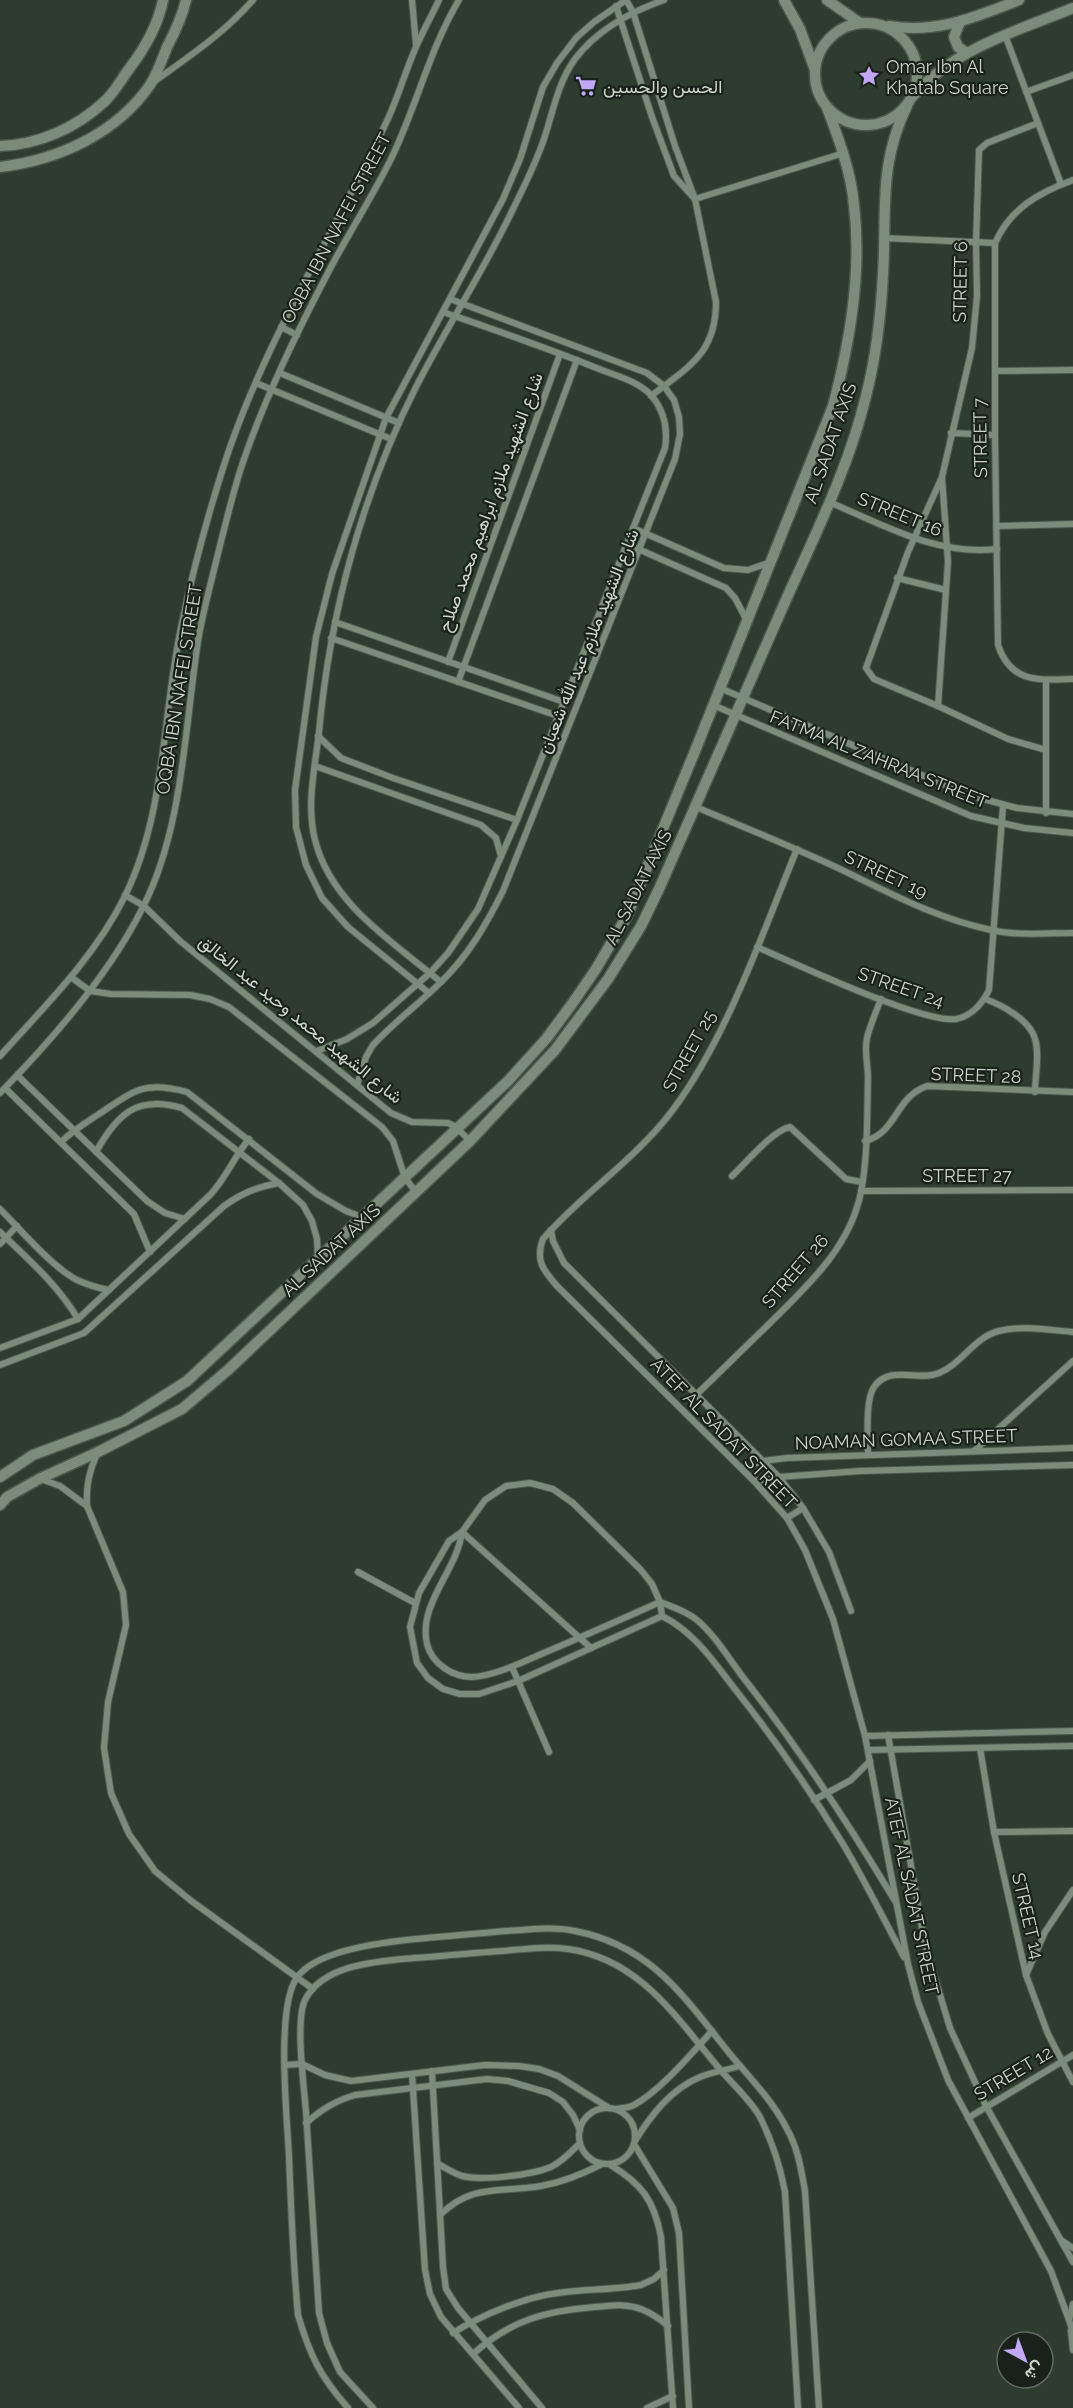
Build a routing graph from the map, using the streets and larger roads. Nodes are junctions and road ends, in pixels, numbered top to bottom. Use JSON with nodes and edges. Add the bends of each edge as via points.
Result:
{"nodes":[{"id":1,"x":163,"y":0,"type":"edge"},
{"id":2,"x":186,"y":0,"type":"edge"},
{"id":3,"x":253,"y":0,"type":"edge"},
{"id":4,"x":412,"y":0,"type":"edge"},
{"id":5,"x":439,"y":0,"type":"edge"},
{"id":6,"x":459,"y":0,"type":"edge"},
{"id":7,"x":626,"y":0,"type":"edge"},
{"id":8,"x":664,"y":0,"type":"edge"},
{"id":9,"x":784,"y":0,"type":"edge"},
{"id":10,"x":827,"y":0,"type":"edge"},
{"id":11,"x":1019,"y":0,"type":"edge"},
{"id":12,"x":616,"y":6,"type":"junction"},
{"id":13,"x":1073,"y":8,"type":"edge"},
{"id":14,"x":633,"y":12,"type":"junction"},
{"id":15,"x":620,"y":20,"type":"junction"},
{"id":16,"x":960,"y":22,"type":"junction"},
{"id":17,"x":860,"y":23,"type":"junction"},
{"id":18,"x":880,"y":25,"type":"junction"},
{"id":19,"x":1005,"y":35,"type":"junction"},
{"id":20,"x":417,"y":45,"type":"junction"},
{"id":21,"x":967,"y":53,"type":"junction"},
{"id":22,"x":815,"y":70,"type":"junction"},
{"id":23,"x":1073,"y":75,"type":"edge"},
{"id":24,"x":151,"y":83,"type":"junction"},
{"id":25,"x":1026,"y":92,"type":"junction"},
{"id":26,"x":909,"y":102,"type":"junction"},
{"id":27,"x":827,"y":108,"type":"junction"},
{"id":28,"x":1038,"y":123,"type":"junction"},
{"id":29,"x":0,"y":146,"type":"edge"},
{"id":30,"x":844,"y":153,"type":"junction"},
{"id":31,"x":0,"y":167,"type":"edge"},
{"id":32,"x":1073,"y":180,"type":"edge"},
{"id":33,"x":1061,"y":184,"type":"junction"},
{"id":34,"x":695,"y":199,"type":"junction"},
{"id":35,"x":883,"y":238,"type":"junction"},
{"id":36,"x":976,"y":243,"type":"junction"},
{"id":37,"x":996,"y":243,"type":"junction"},
{"id":38,"x":450,"y":299,"type":"junction"},
{"id":39,"x":462,"y":303,"type":"junction"},
{"id":40,"x":443,"y":312,"type":"junction"},
{"id":41,"x":455,"y":316,"type":"junction"},
{"id":42,"x":281,"y":327,"type":"junction"},
{"id":43,"x":297,"y":335,"type":"junction"},
{"id":44,"x":560,"y":354,"type":"junction"},
{"id":45,"x":577,"y":360,"type":"junction"},
{"id":46,"x":1073,"y":370,"type":"edge"},
{"id":47,"x":994,"y":371,"type":"junction"},
{"id":48,"x":280,"y":373,"type":"junction"},
{"id":49,"x":256,"y":383,"type":"junction"},
{"id":50,"x":664,"y":386,"type":"junction"},
{"id":51,"x":272,"y":390,"type":"junction"},
{"id":52,"x":651,"y":396,"type":"junction"},
{"id":53,"x":386,"y":418,"type":"junction"},
{"id":54,"x":399,"y":423,"type":"junction"},
{"id":55,"x":951,"y":433,"type":"junction"},
{"id":56,"x":380,"y":434,"type":"junction"},
{"id":57,"x":995,"y":435,"type":"junction"},
{"id":58,"x":392,"y":439,"type":"junction"},
{"id":59,"x":942,"y":477,"type":"junction"},
{"id":60,"x":829,"y":502,"type":"junction"},
{"id":61,"x":1073,"y":524,"type":"edge"},
{"id":62,"x":996,"y":526,"type":"junction"},
{"id":63,"x":633,"y":528,"type":"junction"},
{"id":64,"x":647,"y":534,"type":"junction"},
{"id":65,"x":914,"y":537,"type":"junction"},
{"id":66,"x":627,"y":544,"type":"junction"},
{"id":67,"x":948,"y":549,"type":"junction"},
{"id":68,"x":997,"y":549,"type":"junction"},
{"id":69,"x":641,"y":550,"type":"junction"},
{"id":70,"x":771,"y":562,"type":"junction"},
{"id":71,"x":897,"y":578,"type":"junction"},
{"id":72,"x":946,"y":590,"type":"junction"},
{"id":73,"x":335,"y":622,"type":"junction"},
{"id":74,"x":747,"y":622,"type":"junction"},
{"id":75,"x":331,"y":638,"type":"junction"},
{"id":76,"x":447,"y":662,"type":"junction"},
{"id":77,"x":463,"y":667,"type":"junction"},
{"id":78,"x":1046,"y":680,"type":"junction"},
{"id":79,"x":1073,"y":680,"type":"edge"},
{"id":80,"x":458,"y":682,"type":"junction"},
{"id":81,"x":720,"y":688,"type":"junction"},
{"id":82,"x":743,"y":698,"type":"junction"},
{"id":83,"x":564,"y":702,"type":"junction"},
{"id":84,"x":714,"y":705,"type":"junction"},
{"id":85,"x":938,"y":706,"type":"junction"},
{"id":86,"x":558,"y":716,"type":"junction"},
{"id":87,"x":735,"y":716,"type":"junction"},
{"id":88,"x":318,"y":735,"type":"junction"},
{"id":89,"x":1046,"y":750,"type":"junction"},
{"id":90,"x":315,"y":766,"type":"junction"},
{"id":91,"x":1003,"y":806,"type":"junction"},
{"id":92,"x":696,"y":807,"type":"junction"},
{"id":93,"x":1046,"y":813,"type":"junction"},
{"id":94,"x":1073,"y":814,"type":"edge"},
{"id":95,"x":517,"y":820,"type":"junction"},
{"id":96,"x":1002,"y":824,"type":"junction"},
{"id":97,"x":1073,"y":833,"type":"edge"},
{"id":98,"x":797,"y":849,"type":"junction"},
{"id":99,"x":501,"y":856,"type":"junction"},
{"id":100,"x":125,"y":895,"type":"junction"},
{"id":101,"x":144,"y":906,"type":"junction"},
{"id":102,"x":992,"y":930,"type":"junction"},
{"id":103,"x":1073,"y":933,"type":"edge"},
{"id":104,"x":757,"y":947,"type":"junction"},
{"id":105,"x":430,"y":973,"type":"junction"},
{"id":106,"x":71,"y":977,"type":"junction"},
{"id":107,"x":441,"y":982,"type":"junction"},
{"id":108,"x":418,"y":984,"type":"junction"},
{"id":109,"x":90,"y":991,"type":"junction"},
{"id":110,"x":429,"y":993,"type":"junction"},
{"id":111,"x":881,"y":999,"type":"junction"},
{"id":112,"x":985,"y":999,"type":"junction"},
{"id":113,"x":316,"y":1051,"type":"junction"},
{"id":114,"x":0,"y":1056,"type":"edge"},
{"id":115,"x":16,"y":1075,"type":"junction"},
{"id":116,"x":357,"y":1085,"type":"junction"},
{"id":117,"x":2,"y":1091,"type":"edge"},
{"id":118,"x":1035,"y":1092,"type":"junction"},
{"id":119,"x":1073,"y":1092,"type":"edge"},
{"id":120,"x":456,"y":1127,"type":"junction"},
{"id":121,"x":73,"y":1130,"type":"junction"},
{"id":122,"x":249,"y":1139,"type":"junction"},
{"id":123,"x":470,"y":1141,"type":"junction"},
{"id":124,"x":865,"y":1141,"type":"junction"},
{"id":125,"x":60,"y":1142,"type":"junction"},
{"id":126,"x":239,"y":1151,"type":"junction"},
{"id":127,"x":96,"y":1152,"type":"junction"},
{"id":128,"x":732,"y":1176,"type":"dead end"},
{"id":129,"x":405,"y":1178,"type":"junction"},
{"id":130,"x":862,"y":1182,"type":"junction"},
{"id":131,"x":279,"y":1183,"type":"junction"},
{"id":132,"x":1073,"y":1190,"type":"edge"},
{"id":133,"x":861,"y":1191,"type":"junction"},
{"id":134,"x":416,"y":1192,"type":"junction"},
{"id":135,"x":1,"y":1213,"type":"edge"},
{"id":136,"x":362,"y":1216,"type":"junction"},
{"id":137,"x":185,"y":1219,"type":"junction"},
{"id":138,"x":17,"y":1226,"type":"junction"},
{"id":139,"x":551,"y":1230,"type":"junction"},
{"id":140,"x":0,"y":1232,"type":"edge"},
{"id":141,"x":6,"y":1238,"type":"junction"},
{"id":142,"x":0,"y":1244,"type":"edge"},
{"id":143,"x":150,"y":1252,"type":"junction"},
{"id":144,"x":318,"y":1258,"type":"junction"},
{"id":145,"x":109,"y":1290,"type":"junction"},
{"id":146,"x":78,"y":1319,"type":"junction"},
{"id":147,"x":1073,"y":1332,"type":"edge"},
{"id":148,"x":0,"y":1348,"type":"edge"},
{"id":149,"x":1073,"y":1361,"type":"edge"},
{"id":150,"x":0,"y":1365,"type":"edge"},
{"id":151,"x":698,"y":1394,"type":"junction"},
{"id":152,"x":1073,"y":1448,"type":"edge"},
{"id":153,"x":974,"y":1450,"type":"junction"},
{"id":154,"x":98,"y":1452,"type":"junction"},
{"id":155,"x":868,"y":1455,"type":"junction"},
{"id":156,"x":763,"y":1461,"type":"junction"},
{"id":157,"x":1073,"y":1465,"type":"edge"},
{"id":158,"x":742,"y":1468,"type":"junction"},
{"id":159,"x":0,"y":1477,"type":"edge"},
{"id":160,"x":779,"y":1477,"type":"junction"},
{"id":161,"x":39,"y":1479,"type":"junction"},
{"id":162,"x":754,"y":1481,"type":"junction"},
{"id":163,"x":0,"y":1505,"type":"edge"},
{"id":164,"x":87,"y":1506,"type":"junction"},
{"id":165,"x":803,"y":1508,"type":"junction"},
{"id":166,"x":787,"y":1518,"type":"junction"},
{"id":167,"x":462,"y":1532,"type":"junction"},
{"id":168,"x":358,"y":1572,"type":"dead end"},
{"id":169,"x":660,"y":1602,"type":"junction"},
{"id":170,"x":415,"y":1603,"type":"junction"},
{"id":171,"x":851,"y":1611,"type":"dead end"},
{"id":172,"x":662,"y":1616,"type":"junction"},
{"id":173,"x":579,"y":1638,"type":"junction"},
{"id":174,"x":591,"y":1648,"type":"junction"},
{"id":175,"x":512,"y":1667,"type":"junction"},
{"id":176,"x":518,"y":1681,"type":"junction"},
{"id":177,"x":1073,"y":1731,"type":"edge"},
{"id":178,"x":888,"y":1735,"type":"junction"},
{"id":179,"x":865,"y":1736,"type":"junction"},
{"id":180,"x":1073,"y":1746,"type":"edge"},
{"id":181,"x":980,"y":1748,"type":"junction"},
{"id":182,"x":868,"y":1750,"type":"junction"},
{"id":183,"x":890,"y":1750,"type":"junction"},
{"id":184,"x":549,"y":1752,"type":"dead end"},
{"id":185,"x":870,"y":1761,"type":"junction"},
{"id":186,"x":827,"y":1791,"type":"junction"},
{"id":187,"x":814,"y":1800,"type":"junction"},
{"id":188,"x":1073,"y":1830,"type":"edge"},
{"id":189,"x":994,"y":1832,"type":"junction"},
{"id":190,"x":1073,"y":1890,"type":"edge"},
{"id":191,"x":897,"y":1905,"type":"junction"},
{"id":192,"x":908,"y":1964,"type":"junction"},
{"id":193,"x":1026,"y":1975,"type":"junction"},
{"id":194,"x":297,"y":1978,"type":"junction"},
{"id":195,"x":313,"y":1989,"type":"junction"},
{"id":196,"x":712,"y":2031,"type":"junction"},
{"id":197,"x":699,"y":2045,"type":"junction"},
{"id":198,"x":1073,"y":2055,"type":"edge"},
{"id":199,"x":1062,"y":2061,"type":"junction"},
{"id":200,"x":302,"y":2064,"type":"junction"},
{"id":201,"x":285,"y":2065,"type":"junction"},
{"id":202,"x":740,"y":2066,"type":"junction"},
{"id":203,"x":432,"y":2072,"type":"junction"},
{"id":204,"x":722,"y":2072,"type":"junction"},
{"id":205,"x":412,"y":2074,"type":"junction"},
{"id":206,"x":1073,"y":2082,"type":"edge"},
{"id":207,"x":432,"y":2087,"type":"junction"},
{"id":208,"x":413,"y":2089,"type":"junction"},
{"id":209,"x":986,"y":2106,"type":"junction"},
{"id":210,"x":612,"y":2109,"type":"junction"},
{"id":211,"x":968,"y":2118,"type":"junction"},
{"id":212,"x":306,"y":2123,"type":"junction"},
{"id":213,"x":580,"y":2130,"type":"junction"},
{"id":214,"x":580,"y":2143,"type":"junction"},
{"id":215,"x":634,"y":2143,"type":"junction"},
{"id":216,"x":437,"y":2163,"type":"junction"},
{"id":217,"x":606,"y":2164,"type":"junction"},
{"id":218,"x":440,"y":2215,"type":"junction"},
{"id":219,"x":1060,"y":2239,"type":"junction"},
{"id":220,"x":1073,"y":2248,"type":"edge"},
{"id":221,"x":1073,"y":2262,"type":"edge"},
{"id":222,"x":664,"y":2270,"type":"junction"},
{"id":223,"x":1073,"y":2304,"type":"edge"},
{"id":224,"x":1069,"y":2320,"type":"junction"},
{"id":225,"x":469,"y":2323,"type":"junction"},
{"id":226,"x":668,"y":2326,"type":"junction"},
{"id":227,"x":1072,"y":2331,"type":"edge"},
{"id":228,"x":453,"y":2332,"type":"junction"},
{"id":229,"x":486,"y":2342,"type":"junction"},
{"id":230,"x":1073,"y":2350,"type":"edge"},
{"id":231,"x":473,"y":2354,"type":"junction"},
{"id":232,"x":673,"y":2396,"type":"junction"},
{"id":233,"x":348,"y":2408,"type":"edge"},
{"id":234,"x":373,"y":2408,"type":"edge"},
{"id":235,"x":519,"y":2408,"type":"edge"},
{"id":236,"x":542,"y":2408,"type":"edge"},
{"id":237,"x":647,"y":2408,"type":"edge"},
{"id":238,"x":673,"y":2408,"type":"edge"},
{"id":239,"x":689,"y":2408,"type":"edge"},
{"id":240,"x":798,"y":2408,"type":"edge"},
{"id":241,"x":819,"y":2408,"type":"edge"}],
"edges":[{"from":1,"to":29,"type":"street","via":[[144,50],[106,101],[45,138],[19,146]]},
{"from":2,"to":24,"type":"street"},
{"from":3,"to":24,"type":"street","via":[[208,44]]},
{"from":4,"to":20,"type":"street"},
{"from":5,"to":20,"type":"street","name":"OQBA IBN NAFEI STREET"},
{"from":6,"to":43,"type":"street","name":"OQBA IBN NAFEI STREET","via":[[389,162]]},
{"from":7,"to":12,"type":"street"},
{"from":7,"to":14,"type":"street"},
{"from":8,"to":14,"type":"street"},
{"from":9,"to":22,"type":"street"},
{"from":10,"to":17,"type":"street"},
{"from":11,"to":16,"type":"street"},
{"from":12,"to":15,"type":"street"},
{"from":12,"to":38,"type":"street","via":[[576,39],[543,87],[503,199]]},
{"from":13,"to":19,"type":"street"},
{"from":14,"to":15,"type":"street"},
{"from":14,"to":34,"type":"street"},
{"from":15,"to":34,"type":"street","via":[[674,176]]},
{"from":15,"to":39,"type":"street","via":[[594,39],[571,66],[532,170],[497,243]]},
{"from":16,"to":18,"type":"street","via":[[929,29]]},
{"from":16,"to":21,"type":"street","via":[[954,32],[955,42]]},
{"from":17,"to":18,"type":"street"},
{"from":17,"to":22,"type":"street","via":[[834,34],[821,50]]},
{"from":18,"to":26,"type":"street","via":[[909,45],[916,62],[917,80]]},
{"from":19,"to":21,"type":"street"},
{"from":19,"to":25,"type":"street"},
{"from":20,"to":42,"type":"street","name":"OQBA IBN NAFEI STREET","via":[[387,122]]},
{"from":21,"to":26,"type":"street","via":[[936,73]]},
{"from":22,"to":27,"type":"street","via":[[820,97]]},
{"from":23,"to":25,"type":"street"},
{"from":24,"to":31,"type":"street","via":[[133,107],[107,130],[51,156]]},
{"from":25,"to":28,"type":"street"},
{"from":26,"to":27,"type":"street","via":[[893,118],[876,125],[858,125]]},
{"from":26,"to":35,"type":"street","name":"AL SADAT AXIS","via":[[897,126],[886,168]]},
{"from":27,"to":30,"type":"street","name":"AL SADAT AXIS"},
{"from":28,"to":33,"type":"street"},
{"from":28,"to":36,"type":"street","name":"STREET 6","via":[[987,143],[979,150]]},
{"from":30,"to":34,"type":"street"},
{"from":30,"to":70,"type":"street","name":"AL SADAT AXIS","via":[[856,237],[852,321],[833,406]]},
{"from":32,"to":33,"type":"street","name":"STREET 7"},
{"from":33,"to":37,"type":"street","name":"STREET 7","via":[[1019,208]]},
{"from":34,"to":50,"type":"street","via":[[711,273],[716,320],[703,352]]},
{"from":35,"to":36,"type":"street"},
{"from":35,"to":60,"type":"street","name":"AL SADAT AXIS","via":[[878,327],[866,396]]},
{"from":36,"to":37,"type":"street"},
{"from":36,"to":55,"type":"street","name":"STREET 6","via":[[977,296],[972,348]]},
{"from":37,"to":47,"type":"street","name":"STREET 7"},
{"from":38,"to":39,"type":"street"},
{"from":38,"to":40,"type":"street"},
{"from":39,"to":41,"type":"street"},
{"from":39,"to":50,"type":"street","via":[[638,369]]},
{"from":40,"to":41,"type":"street"},
{"from":40,"to":53,"type":"street"},
{"from":41,"to":44,"type":"street"},
{"from":41,"to":54,"type":"street"},
{"from":42,"to":43,"type":"street"},
{"from":42,"to":49,"type":"street","name":"OQBA IBN NAFEI STREET"},
{"from":43,"to":48,"type":"street","name":"OQBA IBN NAFEI STREET"},
{"from":44,"to":45,"type":"street"},
{"from":44,"to":76,"type":"street","name":"شارع الشهيد ملازم ابراهيم محمد صلاح"},
{"from":45,"to":52,"type":"street","via":[[632,382]]},
{"from":45,"to":77,"type":"street","name":"شارع الشهيد ملازم ابراهيم محمد صلاح"},
{"from":46,"to":47,"type":"street"},
{"from":47,"to":57,"type":"street","name":"STREET 7"},
{"from":48,"to":51,"type":"street","name":"OQBA IBN NAFEI STREET"},
{"from":48,"to":53,"type":"street"},
{"from":49,"to":51,"type":"street"},
{"from":49,"to":100,"type":"street","name":"OQBA IBN NAFEI STREET","via":[[208,518],[181,628],[151,818]]},
{"from":50,"to":52,"type":"street"},
{"from":50,"to":64,"type":"street","name":"شارع الشهيد ملازم عبد الله شعبان","via":[[676,408],[680,434],[675,459]]},
{"from":51,"to":56,"type":"street"},
{"from":51,"to":101,"type":"street","name":"OQBA IBN NAFEI STREET","via":[[240,472],[226,522],[199,636],[170,827]]},
{"from":52,"to":63,"type":"street","name":"شارع الشهيد ملازم عبد الله شعبان","via":[[663,415],[666,438]]},
{"from":53,"to":54,"type":"street"},
{"from":53,"to":56,"type":"street"},
{"from":54,"to":58,"type":"street"},
{"from":55,"to":57,"type":"street"},
{"from":55,"to":59,"type":"street","name":"STREET 6"},
{"from":56,"to":58,"type":"street"},
{"from":56,"to":108,"type":"street","via":[[332,574],[316,637],[295,790],[296,827],[306,865],[322,898],[348,927]]},
{"from":57,"to":62,"type":"street","name":"STREET 7"},
{"from":58,"to":73,"type":"street","via":[[359,532]]},
{"from":59,"to":65,"type":"street","name":"STREET 6"},
{"from":59,"to":67,"type":"street","name":"STREET 6"},
{"from":60,"to":65,"type":"street","name":"STREET 16"},
{"from":60,"to":82,"type":"street","name":"AL SADAT AXIS"},
{"from":61,"to":62,"type":"street"},
{"from":62,"to":68,"type":"street","name":"STREET 7"},
{"from":63,"to":64,"type":"street"},
{"from":63,"to":66,"type":"street","name":"شارع الشهيد ملازم عبد الله شعبان"},
{"from":64,"to":69,"type":"street","name":"شارع الشهيد ملازم عبد الله شعبان"},
{"from":64,"to":70,"type":"street","via":[[724,568],[748,570]]},
{"from":65,"to":67,"type":"street","name":"STREET 16"},
{"from":65,"to":71,"type":"street","name":"STREET 6"},
{"from":66,"to":69,"type":"street"},
{"from":66,"to":83,"type":"street","name":"شارع الشهيد ملازم عبد الله شعبان"},
{"from":67,"to":68,"type":"street","name":"STREET 16"},
{"from":67,"to":72,"type":"street","name":"STREET 6"},
{"from":68,"to":78,"type":"street","name":"STREET 7","via":[[997,636],[1001,654],[1019,674]]},
{"from":69,"to":74,"type":"street","via":[[726,588]]},
{"from":69,"to":107,"type":"street","name":"شارع الشهيد ملازم عبد الله شعبان","via":[[503,891],[477,939]]},
{"from":70,"to":74,"type":"street","name":"AL SADAT AXIS"},
{"from":71,"to":72,"type":"street"},
{"from":71,"to":85,"type":"street","name":"STREET 6","via":[[866,669],[874,679]]},
{"from":72,"to":85,"type":"street","name":"STREET 6"},
{"from":73,"to":75,"type":"street"},
{"from":73,"to":76,"type":"street"},
{"from":74,"to":81,"type":"street","name":"AL SADAT AXIS"},
{"from":75,"to":80,"type":"street"},
{"from":75,"to":88,"type":"street"},
{"from":76,"to":77,"type":"street"},
{"from":77,"to":80,"type":"street","name":"شارع الشهيد ملازم ابراهيم محمد صلاح"},
{"from":77,"to":83,"type":"street"},
{"from":78,"to":79,"type":"street","name":"STREET 7"},
{"from":78,"to":89,"type":"street"},
{"from":80,"to":86,"type":"street"},
{"from":81,"to":82,"type":"street","name":"FATMA AL ZAHRAA STREET"},
{"from":81,"to":84,"type":"street","name":"AL SADAT AXIS"},
{"from":82,"to":87,"type":"street","name":"AL SADAT AXIS"},
{"from":82,"to":91,"type":"street","name":"FATMA AL ZAHRAA STREET","via":[[955,790]]},
{"from":83,"to":86,"type":"street","name":"شارع الشهيد ملازم عبد الله شعبان"},
{"from":84,"to":87,"type":"street","name":"FATMA AL ZAHRAA STREET"},
{"from":84,"to":120,"type":"street","name":"AL SADAT AXIS","via":[[627,916],[596,969],[546,1039],[508,1081]]},
{"from":85,"to":89,"type":"street","name":"STREET 6","via":[[1008,739]]},
{"from":86,"to":95,"type":"street","name":"شارع الشهيد ملازم عبد الله شعبان"},
{"from":87,"to":92,"type":"street","name":"AL SADAT AXIS"},
{"from":87,"to":96,"type":"street","name":"FATMA AL ZAHRAA STREET","via":[[971,816]]},
{"from":88,"to":90,"type":"street"},
{"from":88,"to":95,"type":"street","via":[[341,758]]},
{"from":89,"to":93,"type":"street"},
{"from":90,"to":99,"type":"street","via":[[481,825],[496,838]]},
{"from":90,"to":105,"type":"street","via":[[312,825],[328,873],[360,915]]},
{"from":91,"to":93,"type":"street","name":"FATMA AL ZAHRAA STREET"},
{"from":91,"to":96,"type":"street"},
{"from":92,"to":98,"type":"street","name":"STREET 19"},
{"from":92,"to":123,"type":"street","name":"AL SADAT AXIS","via":[[641,926],[608,979],[555,1050]]},
{"from":93,"to":94,"type":"street","name":"FATMA AL ZAHRAA STREET"},
{"from":95,"to":99,"type":"street","name":"شارع الشهيد ملازم عبد الله شعبان"},
{"from":96,"to":97,"type":"street","name":"FATMA AL ZAHRAA STREET"},
{"from":96,"to":102,"type":"street"},
{"from":98,"to":102,"type":"street","name":"STREET 19","via":[[929,911]]},
{"from":98,"to":104,"type":"street","name":"STREET 25"},
{"from":99,"to":105,"type":"street","name":"شارع الشهيد ملازم عبد الله شعبان","via":[[465,931]]},
{"from":100,"to":101,"type":"street","name":"شارع الشهيد محمد وحيد عبد الخالق"},
{"from":100,"to":106,"type":"street","name":"OQBA IBN NAFEI STREET"},
{"from":101,"to":109,"type":"street","name":"OQBA IBN NAFEI STREET"},
{"from":101,"to":113,"type":"street","name":"شارع الشهيد محمد وحيد عبد الخالق","via":[[180,941]]},
{"from":102,"to":103,"type":"street","name":"STREET 19"},
{"from":102,"to":112,"type":"street"},
{"from":104,"to":111,"type":"street","name":"STREET 24"},
{"from":104,"to":139,"type":"street","name":"STREET 25","via":[[717,1037],[671,1112],[633,1155]]},
{"from":105,"to":107,"type":"street"},
{"from":105,"to":108,"type":"street","name":"شارع الشهيد ملازم عبد الله شعبان"},
{"from":106,"to":109,"type":"street"},
{"from":106,"to":114,"type":"street","name":"OQBA IBN NAFEI STREET"},
{"from":107,"to":110,"type":"street","name":"شارع الشهيد ملازم عبد الله شعبان"},
{"from":108,"to":110,"type":"street"},
{"from":108,"to":113,"type":"street","name":"شارع الشهيد ملازم عبد الله شعبان","via":[[360,1032]]},
{"from":109,"to":115,"type":"street","name":"OQBA IBN NAFEI STREET"},
{"from":109,"to":129,"type":"street","name":"شارع الشهيد محمد وحيد عبد الخالق","via":[[190,995],[229,1007],[382,1127],[393,1141]]},
{"from":110,"to":116,"type":"street","name":"شارع الشهيد ملازم عبد الله شعبان","via":[[373,1045]]},
{"from":111,"to":112,"type":"street","name":"STREET 24","via":[[946,1019],[972,1012]]},
{"from":111,"to":124,"type":"street","name":"STREET 26","via":[[867,1038]]},
{"from":112,"to":118,"type":"street","via":[[1005,1008],[1033,1032]]},
{"from":113,"to":116,"type":"street","name":"شارع الشهيد محمد وحيد عبد الخالق"},
{"from":115,"to":117,"type":"street","name":"OQBA IBN NAFEI STREET"},
{"from":115,"to":121,"type":"street"},
{"from":116,"to":120,"type":"street","name":"شارع الشهيد محمد وحيد عبد الخالق","via":[[398,1117]]},
{"from":117,"to":125,"type":"street"},
{"from":118,"to":119,"type":"street","name":"STREET 28"},
{"from":118,"to":124,"type":"street","name":"STREET 28","via":[[927,1086],[908,1097],[881,1134]]},
{"from":120,"to":123,"type":"street"},
{"from":120,"to":129,"type":"street","name":"AL SADAT AXIS"},
{"from":121,"to":122,"type":"street","via":[[139,1089],[164,1086],[188,1092]]},
{"from":121,"to":125,"type":"street"},
{"from":121,"to":127,"type":"street"},
{"from":122,"to":126,"type":"street"},
{"from":122,"to":136,"type":"street","via":[[331,1203]]},
{"from":123,"to":134,"type":"street","name":"AL SADAT AXIS"},
{"from":124,"to":130,"type":"street","name":"STREET 26"},
{"from":125,"to":143,"type":"street","via":[[134,1214]]},
{"from":126,"to":127,"type":"street","via":[[182,1108],[164,1103],[145,1104],[128,1111]]},
{"from":126,"to":131,"type":"street"},
{"from":126,"to":137,"type":"street","via":[[222,1182]]},
{"from":127,"to":137,"type":"street","via":[[147,1201],[165,1213]]},
{"from":128,"to":130,"type":"street","via":[[778,1132],[790,1127],[846,1179]]},
{"from":129,"to":134,"type":"street","name":"شارع الشهيد محمد وحيد عبد الخالق"},
{"from":129,"to":136,"type":"street","name":"AL SADAT AXIS"},
{"from":130,"to":133,"type":"street","name":"STREET 26"},
{"from":131,"to":144,"type":"street","via":[[303,1205],[312,1221]]},
{"from":131,"to":150,"type":"street","via":[[250,1190],[224,1206],[84,1333]]},
{"from":132,"to":133,"type":"street","name":"STREET 27"},
{"from":133,"to":151,"type":"street","name":"STREET 26","via":[[843,1240],[828,1262]]},
{"from":134,"to":154,"type":"street","name":"AL SADAT AXIS","via":[[182,1409]]},
{"from":135,"to":138,"type":"street"},
{"from":136,"to":144,"type":"street","name":"AL SADAT AXIS"},
{"from":137,"to":143,"type":"street"},
{"from":138,"to":141,"type":"street"},
{"from":138,"to":145,"type":"street","via":[[76,1280]]},
{"from":139,"to":151,"type":"street","name":"ATEF AL SADAT STREET","via":[[564,1263]]},
{"from":139,"to":158,"type":"street","name":"ATEF AL SADAT STREET","via":[[539,1251],[539,1263],[545,1273]]},
{"from":140,"to":141,"type":"street"},
{"from":141,"to":142,"type":"street"},
{"from":141,"to":146,"type":"street","via":[[51,1281]]},
{"from":143,"to":145,"type":"street"},
{"from":144,"to":159,"type":"street","name":"AL SADAT AXIS","via":[[216,1356],[157,1402],[124,1421],[33,1455]]},
{"from":145,"to":146,"type":"street"},
{"from":146,"to":148,"type":"street"},
{"from":147,"to":155,"type":"street","via":[[1000,1330],[985,1336],[937,1374],[894,1374],[883,1378],[870,1396]]},
{"from":149,"to":153,"type":"street"},
{"from":151,"to":156,"type":"street","name":"ATEF AL SADAT STREET"},
{"from":152,"to":153,"type":"street","name":"NOAMAN GOMAA STREET"},
{"from":153,"to":155,"type":"street","name":"NOAMAN GOMAA STREET"},
{"from":154,"to":161,"type":"street","name":"AL SADAT AXIS"},
{"from":154,"to":164,"type":"street","via":[[90,1468]]},
{"from":155,"to":156,"type":"street","name":"NOAMAN GOMAA STREET"},
{"from":156,"to":158,"type":"street","name":"NOAMAN GOMAA STREET"},
{"from":156,"to":160,"type":"street","name":"ATEF AL SADAT STREET"},
{"from":157,"to":160,"type":"street","name":"NOAMAN GOMAA STREET"},
{"from":158,"to":162,"type":"street","name":"ATEF AL SADAT STREET"},
{"from":160,"to":162,"type":"street","name":"NOAMAN GOMAA STREET"},
{"from":160,"to":165,"type":"street","name":"ATEF AL SADAT STREET"},
{"from":161,"to":163,"type":"street","name":"AL SADAT AXIS"},
{"from":161,"to":164,"type":"street","via":[[60,1486]]},
{"from":162,"to":166,"type":"street","name":"ATEF AL SADAT STREET"},
{"from":164,"to":194,"type":"street","via":[[123,1592],[126,1625],[108,1702],[105,1748],[111,1793],[129,1834],[155,1871]]},
{"from":165,"to":166,"type":"street"},
{"from":165,"to":171,"type":"street","name":"ATEF AL SADAT STREET","via":[[829,1552]]},
{"from":166,"to":179,"type":"street","name":"ATEF AL SADAT STREET","via":[[824,1593]]},
{"from":167,"to":169,"type":"street","via":[[485,1500],[506,1486],[530,1483],[554,1489],[641,1570]]},
{"from":167,"to":170,"type":"street","via":[[449,1541]]},
{"from":167,"to":173,"type":"street"},
{"from":167,"to":175,"type":"street","via":[[460,1548],[432,1600],[427,1644],[439,1664],[459,1676],[474,1677]]},
{"from":168,"to":170,"type":"street"},
{"from":169,"to":172,"type":"street"},
{"from":169,"to":173,"type":"street"},
{"from":169,"to":186,"type":"street","via":[[680,1609],[711,1636]]},
{"from":170,"to":176,"type":"street","via":[[410,1627],[412,1645],[417,1663],[428,1678],[443,1689],[460,1694],[479,1694]]},
{"from":172,"to":174,"type":"street"},
{"from":172,"to":187,"type":"street","via":[[691,1634],[702,1647],[762,1723]]},
{"from":173,"to":174,"type":"street"},
{"from":173,"to":175,"type":"street"},
{"from":174,"to":176,"type":"street"},
{"from":175,"to":176,"type":"street"},
{"from":176,"to":184,"type":"street"},
{"from":177,"to":178,"type":"street"},
{"from":178,"to":179,"type":"street"},
{"from":178,"to":183,"type":"street","name":"ATEF AL SADAT STREET"},
{"from":179,"to":182,"type":"street","name":"ATEF AL SADAT STREET"},
{"from":180,"to":181,"type":"street"},
{"from":181,"to":183,"type":"street"},
{"from":181,"to":189,"type":"street","name":"STREET 14"},
{"from":182,"to":183,"type":"street"},
{"from":182,"to":185,"type":"street","name":"ATEF AL SADAT STREET"},
{"from":183,"to":209,"type":"street","name":"ATEF AL SADAT STREET","via":[[936,1987],[966,2068]]},
{"from":185,"to":186,"type":"street","via":[[851,1779]]},
{"from":185,"to":191,"type":"street","name":"ATEF AL SADAT STREET"},
{"from":186,"to":187,"type":"street"},
{"from":186,"to":191,"type":"street"},
{"from":187,"to":192,"type":"street","via":[[844,1846]]},
{"from":188,"to":189,"type":"street"},
{"from":189,"to":193,"type":"street","name":"STREET 14"},
{"from":190,"to":193,"type":"street","via":[[1045,1932]]},
{"from":191,"to":192,"type":"street","name":"ATEF AL SADAT STREET"},
{"from":192,"to":211,"type":"street","name":"ATEF AL SADAT STREET","via":[[932,2042]]},
{"from":193,"to":199,"type":"street","name":"STREET 14"},
{"from":194,"to":195,"type":"street"},
{"from":194,"to":196,"type":"street","via":[[329,1955],[397,1940],[541,1928],[572,1930],[630,1950],[656,1968]]},
{"from":194,"to":201,"type":"street","via":[[286,2011]]},
{"from":195,"to":197,"type":"street","via":[[338,1972],[401,1959],[567,1949],[612,1962],[643,1982]]},
{"from":195,"to":200,"type":"street","via":[[304,2001],[301,2015]]},
{"from":196,"to":197,"type":"street"},
{"from":196,"to":202,"type":"street"},
{"from":197,"to":204,"type":"street"},
{"from":197,"to":210,"type":"street","via":[[633,2106]]},
{"from":198,"to":199,"type":"street","name":"STREET 12"},
{"from":199,"to":206,"type":"street","name":"STREET 14"},
{"from":199,"to":209,"type":"street","name":"STREET 12"},
{"from":200,"to":201,"type":"street"},
{"from":200,"to":205,"type":"street","via":[[325,2075],[351,2080]]},
{"from":200,"to":212,"type":"street"},
{"from":201,"to":233,"type":"street","via":[[298,2315],[308,2350],[324,2381]]},
{"from":202,"to":204,"type":"street"},
{"from":202,"to":241,"type":"street","via":[[771,2103],[800,2160]]},
{"from":203,"to":205,"type":"street"},
{"from":203,"to":207,"type":"street"},
{"from":203,"to":210,"type":"street","via":[[485,2066],[539,2069]]},
{"from":204,"to":215,"type":"street","via":[[684,2085],[658,2108]]},
{"from":204,"to":240,"type":"street","via":[[758,2114],[779,2165],[785,2192]]},
{"from":205,"to":208,"type":"street"},
{"from":207,"to":208,"type":"street"},
{"from":207,"to":213,"type":"street","via":[[487,2079],[529,2086],[563,2102]]},
{"from":207,"to":216,"type":"street"},
{"from":208,"to":212,"type":"street","via":[[355,2095],[336,2101]]},
{"from":208,"to":228,"type":"street","via":[[425,2270],[430,2294]]},
{"from":209,"to":211,"type":"street","name":"STREET 12"},
{"from":209,"to":219,"type":"street","name":"ATEF AL SADAT STREET"},
{"from":210,"to":213,"type":"street","via":[[591,2114]]},
{"from":210,"to":215,"type":"street","via":[[631,2122]]},
{"from":211,"to":224,"type":"street","name":"ATEF AL SADAT STREET","via":[[1051,2271]]},
{"from":212,"to":234,"type":"street","via":[[319,2313],[340,2372]]},
{"from":213,"to":214,"type":"street"},
{"from":214,"to":216,"type":"street","via":[[552,2166],[535,2172],[465,2176]]},
{"from":214,"to":217,"type":"street","via":[[592,2160]]},
{"from":215,"to":217,"type":"street","via":[[624,2158]]},
{"from":215,"to":239,"type":"street","via":[[673,2208],[679,2233]]},
{"from":216,"to":218,"type":"street"},
{"from":217,"to":218,"type":"street","via":[[540,2186],[467,2195]]},
{"from":217,"to":222,"type":"street","via":[[630,2176],[646,2193],[657,2214]]},
{"from":218,"to":225,"type":"street","via":[[447,2289]]},
{"from":219,"to":220,"type":"street"},
{"from":219,"to":221,"type":"street","name":"ATEF AL SADAT STREET"},
{"from":222,"to":225,"type":"street","via":[[641,2285],[556,2293]]},
{"from":222,"to":226,"type":"street"},
{"from":223,"to":224,"type":"street"},
{"from":224,"to":227,"type":"street","name":"ATEF AL SADAT STREET"},
{"from":225,"to":228,"type":"street"},
{"from":225,"to":229,"type":"street"},
{"from":226,"to":229,"type":"street","via":[[655,2316],[625,2305],[564,2310],[536,2316]]},
{"from":226,"to":232,"type":"street"},
{"from":227,"to":230,"type":"street"},
{"from":228,"to":231,"type":"street"},
{"from":229,"to":231,"type":"street"},
{"from":229,"to":236,"type":"street"},
{"from":231,"to":235,"type":"street"},
{"from":232,"to":237,"type":"street"},
{"from":232,"to":238,"type":"street"}]}
